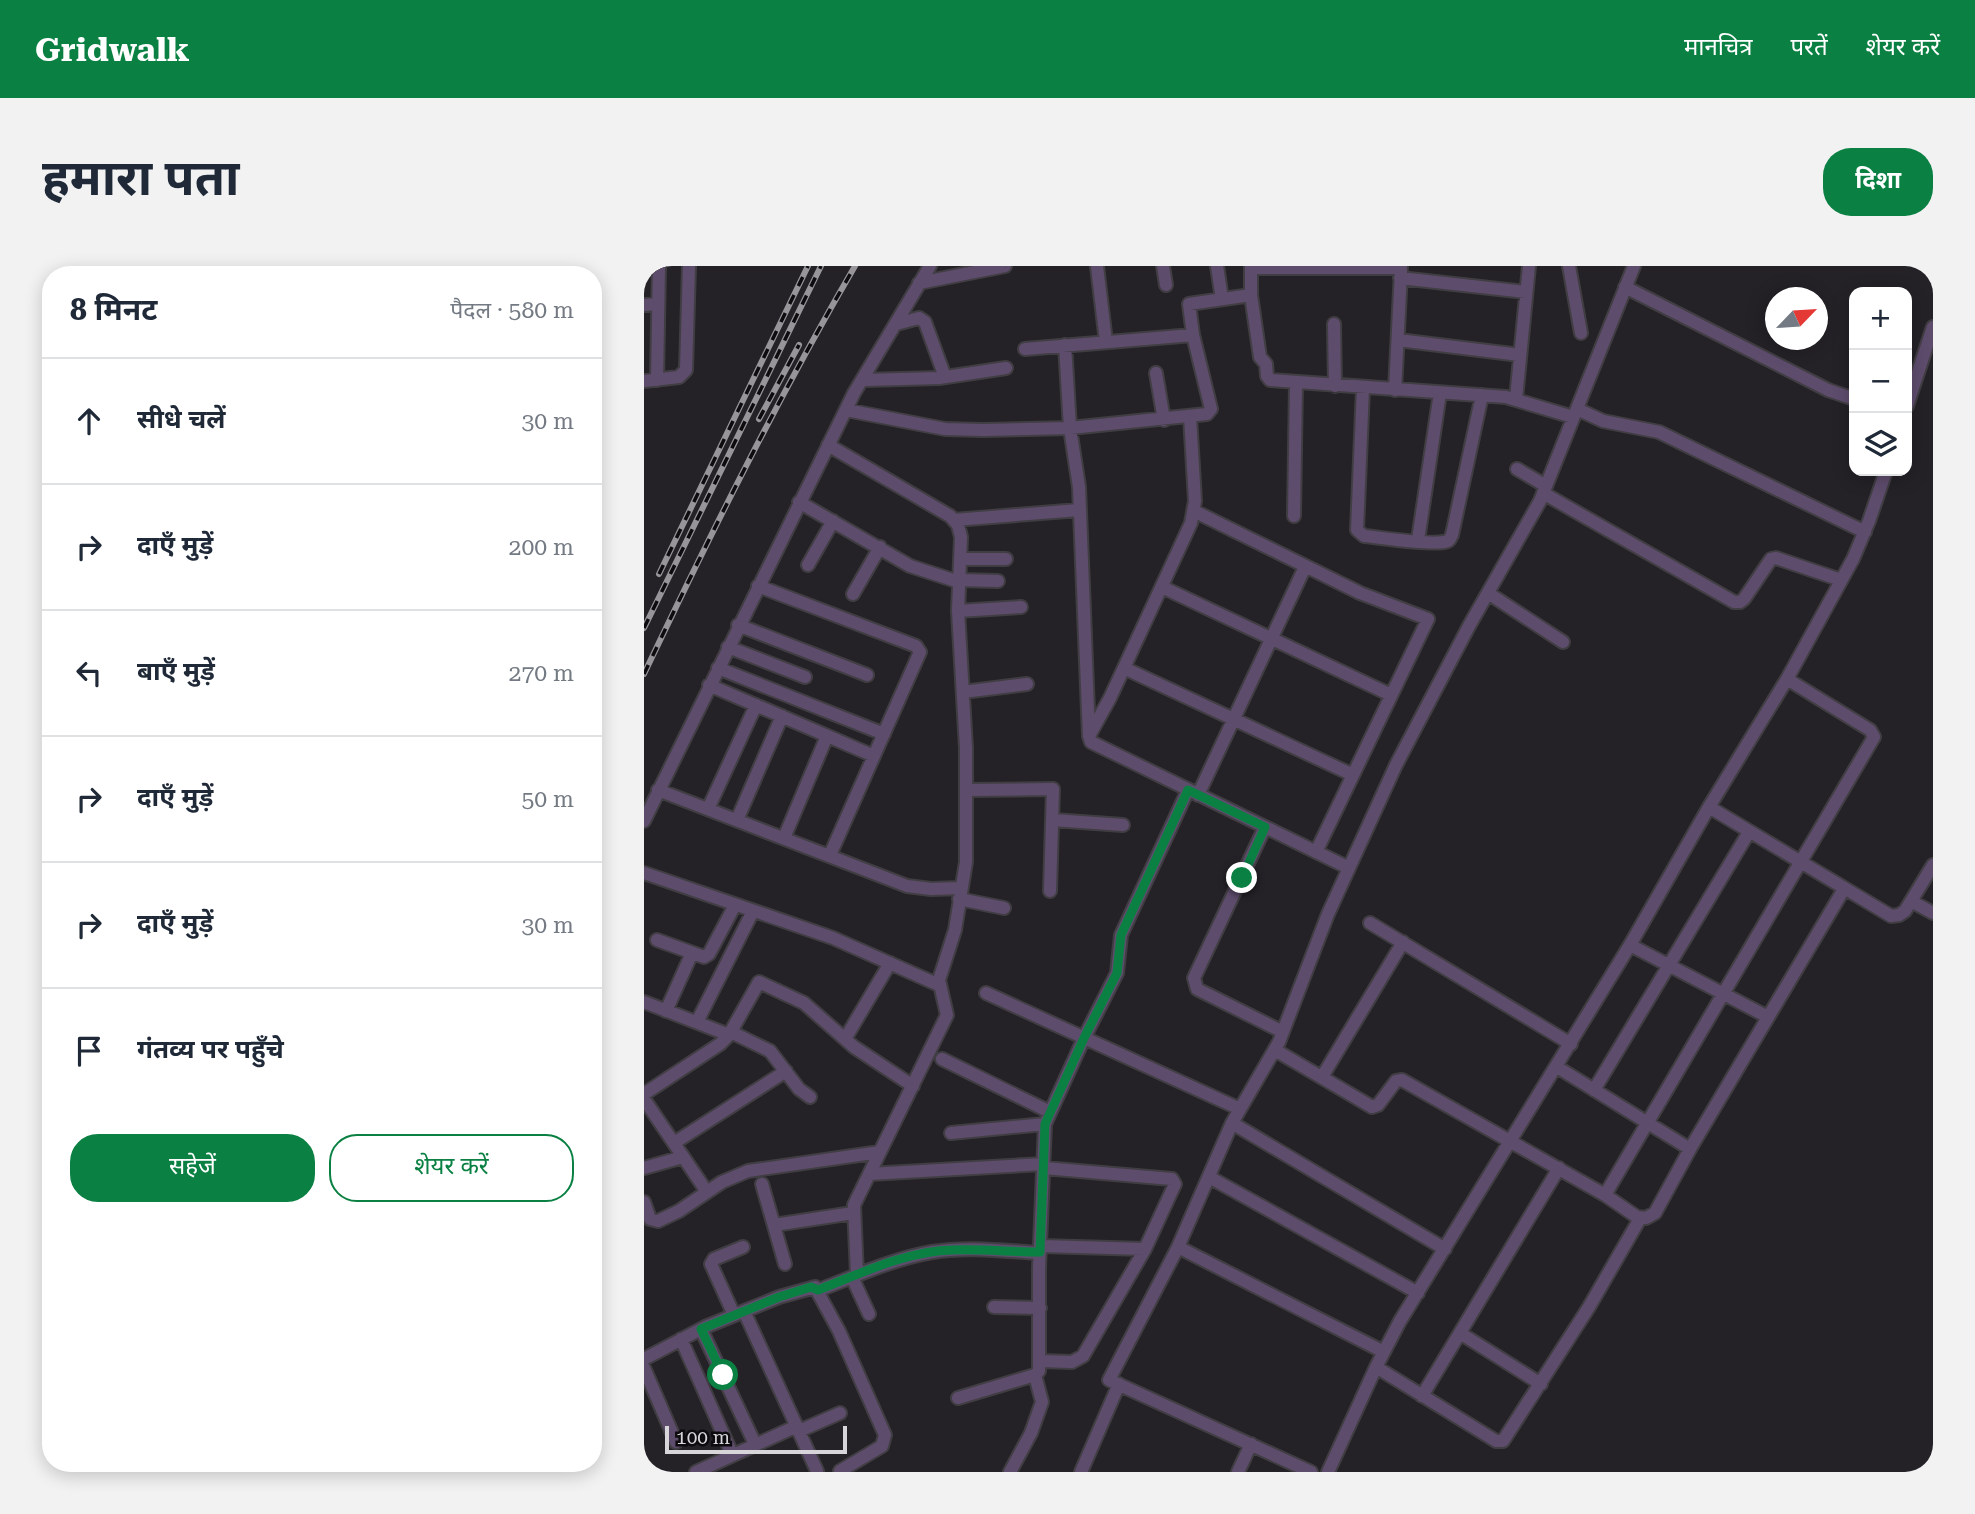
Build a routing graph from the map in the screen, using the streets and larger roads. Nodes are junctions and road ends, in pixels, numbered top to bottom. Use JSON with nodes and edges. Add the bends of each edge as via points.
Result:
{"nodes":[{"id":1,"x":659,"y":266,"type":"edge"},
{"id":2,"x":689,"y":266,"type":"edge"},
{"id":3,"x":930,"y":266,"type":"edge"},
{"id":4,"x":1004,"y":266,"type":"edge"},
{"id":5,"x":1097,"y":266,"type":"edge"},
{"id":6,"x":1163,"y":266,"type":"edge"},
{"id":7,"x":1217,"y":266,"type":"edge"},
{"id":8,"x":1530,"y":266,"type":"edge"},
{"id":9,"x":1569,"y":266,"type":"edge"},
{"id":10,"x":1634,"y":266,"type":"edge"},
{"id":11,"x":1251,"y":267,"type":"edge"},
{"id":12,"x":1401,"y":271,"type":"edge"},
{"id":13,"x":919,"y":283,"type":"junction"},
{"id":14,"x":1166,"y":285,"type":"dead end"},
{"id":15,"x":1625,"y":287,"type":"junction"},
{"id":16,"x":1526,"y":292,"type":"junction"},
{"id":17,"x":1251,"y":295,"type":"junction"},
{"id":18,"x":1222,"y":299,"type":"junction"},
{"id":19,"x":658,"y":304,"type":"junction"},
{"id":20,"x":644,"y":305,"type":"edge"},
{"id":21,"x":896,"y":324,"type":"junction"},
{"id":22,"x":1334,"y":324,"type":"dead end"},
{"id":23,"x":1933,"y":327,"type":"edge"},
{"id":24,"x":1581,"y":333,"type":"dead end"},
{"id":25,"x":1193,"y":335,"type":"junction"},
{"id":26,"x":1398,"y":340,"type":"junction"},
{"id":27,"x":1106,"y":342,"type":"junction"},
{"id":28,"x":658,"y":344,"type":"junction"},
{"id":29,"x":644,"y":345,"type":"edge"},
{"id":30,"x":1065,"y":345,"type":"junction"},
{"id":31,"x":1025,"y":349,"type":"dead end"},
{"id":32,"x":1520,"y":355,"type":"junction"},
{"id":33,"x":1006,"y":368,"type":"dead end"},
{"id":34,"x":1156,"y":373,"type":"dead end"},
{"id":35,"x":945,"y":377,"type":"junction"},
{"id":36,"x":864,"y":380,"type":"junction"},
{"id":37,"x":650,"y":381,"type":"edge"},
{"id":38,"x":1296,"y":383,"type":"junction"},
{"id":39,"x":1335,"y":386,"type":"junction"},
{"id":40,"x":1363,"y":388,"type":"junction"},
{"id":41,"x":1395,"y":390,"type":"junction"},
{"id":42,"x":1912,"y":391,"type":"edge"},
{"id":43,"x":1440,"y":393,"type":"junction"},
{"id":44,"x":1482,"y":396,"type":"junction"},
{"id":45,"x":1849,"y":397,"type":"edge"},
{"id":46,"x":1516,"y":399,"type":"junction"},
{"id":47,"x":846,"y":410,"type":"junction"},
{"id":48,"x":1575,"y":413,"type":"junction"},
{"id":49,"x":1190,"y":416,"type":"junction"},
{"id":50,"x":1164,"y":420,"type":"junction"},
{"id":51,"x":1070,"y":428,"type":"junction"},
{"id":52,"x":828,"y":445,"type":"junction"},
{"id":53,"x":1517,"y":469,"type":"dead end"},
{"id":54,"x":1883,"y":476,"type":"edge"},
{"id":55,"x":1544,"y":490,"type":"junction"},
{"id":56,"x":799,"y":502,"type":"junction"},
{"id":57,"x":1079,"y":510,"type":"junction"},
{"id":58,"x":1194,"y":512,"type":"junction"},
{"id":59,"x":1294,"y":516,"type":"dead end"},
{"id":60,"x":954,"y":520,"type":"junction"},
{"id":61,"x":833,"y":521,"type":"junction"},
{"id":62,"x":1865,"y":531,"type":"junction"},
{"id":63,"x":1418,"y":540,"type":"junction"},
{"id":64,"x":880,"y":547,"type":"junction"},
{"id":65,"x":960,"y":559,"type":"junction"},
{"id":66,"x":1006,"y":559,"type":"dead end"},
{"id":67,"x":808,"y":565,"type":"dead end"},
{"id":68,"x":1306,"y":567,"type":"junction"},
{"id":69,"x":1842,"y":580,"type":"junction"},
{"id":70,"x":959,"y":581,"type":"junction"},
{"id":71,"x":998,"y":581,"type":"dead end"},
{"id":72,"x":758,"y":586,"type":"junction"},
{"id":73,"x":1162,"y":587,"type":"junction"},
{"id":74,"x":1488,"y":593,"type":"junction"},
{"id":75,"x":853,"y":594,"type":"dead end"},
{"id":76,"x":1021,"y":607,"type":"dead end"},
{"id":77,"x":958,"y":611,"type":"junction"},
{"id":78,"x":738,"y":625,"type":"junction"},
{"id":79,"x":1271,"y":640,"type":"junction"},
{"id":80,"x":1563,"y":642,"type":"dead end"},
{"id":81,"x":728,"y":647,"type":"junction"},
{"id":82,"x":718,"y":668,"type":"junction"},
{"id":83,"x":1124,"y":668,"type":"junction"},
{"id":84,"x":867,"y":675,"type":"dead end"},
{"id":85,"x":805,"y":677,"type":"dead end"},
{"id":86,"x":1787,"y":679,"type":"junction"},
{"id":87,"x":1027,"y":684,"type":"dead end"},
{"id":88,"x":709,"y":685,"type":"junction"},
{"id":89,"x":963,"y":692,"type":"junction"},
{"id":90,"x":1391,"y":695,"type":"junction"},
{"id":91,"x":756,"y":705,"type":"junction"},
{"id":92,"x":782,"y":716,"type":"junction"},
{"id":93,"x":1234,"y":718,"type":"junction"},
{"id":94,"x":884,"y":734,"type":"junction"},
{"id":95,"x":827,"y":736,"type":"junction"},
{"id":96,"x":1089,"y":736,"type":"junction"},
{"id":97,"x":874,"y":756,"type":"junction"},
{"id":98,"x":1353,"y":775,"type":"junction"},
{"id":99,"x":658,"y":790,"type":"junction"},
{"id":100,"x":966,"y":790,"type":"junction"},
{"id":101,"x":1193,"y":793,"type":"junction"},
{"id":102,"x":1709,"y":807,"type":"junction"},
{"id":103,"x":708,"y":809,"type":"junction"},
{"id":104,"x":737,"y":820,"type":"junction"},
{"id":105,"x":1054,"y":820,"type":"junction"},
{"id":106,"x":644,"y":821,"type":"edge"},
{"id":107,"x":1123,"y":825,"type":"dead end"},
{"id":108,"x":1265,"y":827,"type":"junction"},
{"id":109,"x":1749,"y":832,"type":"junction"},
{"id":110,"x":784,"y":838,"type":"junction"},
{"id":111,"x":1316,"y":852,"type":"junction"},
{"id":112,"x":830,"y":855,"type":"junction"},
{"id":113,"x":1800,"y":862,"type":"junction"},
{"id":114,"x":1933,"y":865,"type":"edge"},
{"id":115,"x":1349,"y":868,"type":"junction"},
{"id":116,"x":644,"y":873,"type":"edge"},
{"id":117,"x":1844,"y":889,"type":"junction"},
{"id":118,"x":1050,"y":891,"type":"dead end"},
{"id":119,"x":960,"y":893,"type":"junction"},
{"id":120,"x":1911,"y":901,"type":"junction"},
{"id":121,"x":735,"y":905,"type":"junction"},
{"id":122,"x":1004,"y":908,"type":"dead end"},
{"id":123,"x":753,"y":911,"type":"junction"},
{"id":124,"x":1933,"y":913,"type":"edge"},
{"id":125,"x":1370,"y":923,"type":"dead end"},
{"id":126,"x":657,"y":940,"type":"dead end"},
{"id":127,"x":1403,"y":943,"type":"junction"},
{"id":128,"x":1630,"y":945,"type":"junction"},
{"id":129,"x":692,"y":953,"type":"junction"},
{"id":130,"x":890,"y":963,"type":"junction"},
{"id":131,"x":1669,"y":965,"type":"junction"},
{"id":132,"x":939,"y":985,"type":"junction"},
{"id":133,"x":986,"y":993,"type":"dead end"},
{"id":134,"x":1723,"y":993,"type":"junction"},
{"id":135,"x":644,"y":1002,"type":"edge"},
{"id":136,"x":666,"y":1011,"type":"junction"},
{"id":137,"x":1768,"y":1017,"type":"junction"},
{"id":138,"x":697,"y":1022,"type":"junction"},
{"id":139,"x":1283,"y":1032,"type":"junction"},
{"id":140,"x":730,"y":1033,"type":"junction"},
{"id":141,"x":1084,"y":1038,"type":"junction"},
{"id":142,"x":845,"y":1040,"type":"junction"},
{"id":143,"x":1571,"y":1044,"type":"junction"},
{"id":144,"x":1275,"y":1050,"type":"junction"},
{"id":145,"x":942,"y":1059,"type":"dead end"},
{"id":146,"x":1557,"y":1068,"type":"junction"},
{"id":147,"x":786,"y":1071,"type":"junction"},
{"id":148,"x":1322,"y":1077,"type":"junction"},
{"id":149,"x":913,"y":1086,"type":"junction"},
{"id":150,"x":1594,"y":1090,"type":"junction"},
{"id":151,"x":644,"y":1096,"type":"edge"},
{"id":152,"x":810,"y":1097,"type":"dead end"},
{"id":153,"x":1240,"y":1109,"type":"junction"},
{"id":154,"x":1048,"y":1118,"type":"junction"},
{"id":155,"x":1232,"y":1123,"type":"junction"},
{"id":156,"x":1647,"y":1123,"type":"junction"},
{"id":157,"x":951,"y":1133,"type":"dead end"},
{"id":158,"x":1512,"y":1141,"type":"junction"},
{"id":159,"x":674,"y":1143,"type":"junction"},
{"id":160,"x":1690,"y":1149,"type":"junction"},
{"id":161,"x":880,"y":1152,"type":"junction"},
{"id":162,"x":683,"y":1157,"type":"junction"},
{"id":163,"x":1044,"y":1166,"type":"junction"},
{"id":164,"x":644,"y":1168,"type":"edge"},
{"id":165,"x":1559,"y":1168,"type":"junction"},
{"id":166,"x":869,"y":1174,"type":"junction"},
{"id":167,"x":1209,"y":1177,"type":"junction"},
{"id":168,"x":762,"y":1184,"type":"dead end"},
{"id":169,"x":707,"y":1192,"type":"junction"},
{"id":170,"x":1605,"y":1195,"type":"junction"},
{"id":171,"x":644,"y":1202,"type":"edge"},
{"id":172,"x":853,"y":1213,"type":"junction"},
{"id":173,"x":1637,"y":1217,"type":"junction"},
{"id":174,"x":774,"y":1224,"type":"junction"},
{"id":175,"x":743,"y":1247,"type":"dead end"},
{"id":176,"x":1178,"y":1247,"type":"junction"},
{"id":177,"x":1041,"y":1249,"type":"junction"},
{"id":178,"x":1145,"y":1249,"type":"junction"},
{"id":179,"x":1445,"y":1249,"type":"junction"},
{"id":180,"x":785,"y":1264,"type":"dead end"},
{"id":181,"x":855,"y":1276,"type":"junction"},
{"id":182,"x":818,"y":1290,"type":"junction"},
{"id":183,"x":1418,"y":1293,"type":"junction"},
{"id":184,"x":994,"y":1307,"type":"dead end"},
{"id":185,"x":1040,"y":1308,"type":"junction"},
{"id":186,"x":739,"y":1313,"type":"junction"},
{"id":187,"x":869,"y":1314,"type":"dead end"},
{"id":188,"x":701,"y":1329,"type":"junction"},
{"id":189,"x":1460,"y":1333,"type":"junction"},
{"id":190,"x":681,"y":1339,"type":"junction"},
{"id":191,"x":1384,"y":1352,"type":"junction"},
{"id":192,"x":644,"y":1359,"type":"edge"},
{"id":193,"x":1041,"y":1361,"type":"junction"},
{"id":194,"x":1376,"y":1367,"type":"junction"},
{"id":195,"x":644,"y":1368,"type":"edge"},
{"id":196,"x":1035,"y":1375,"type":"junction"},
{"id":197,"x":1119,"y":1384,"type":"junction"},
{"id":198,"x":1541,"y":1384,"type":"junction"},
{"id":199,"x":1422,"y":1396,"type":"junction"},
{"id":200,"x":958,"y":1398,"type":"dead end"},
{"id":201,"x":840,"y":1413,"type":"dead end"},
{"id":202,"x":798,"y":1428,"type":"junction"},
{"id":203,"x":676,"y":1442,"type":"dead end"},
{"id":204,"x":755,"y":1444,"type":"junction"},
{"id":205,"x":1251,"y":1444,"type":"junction"},
{"id":206,"x":732,"y":1454,"type":"junction"},
{"id":207,"x":1285,"y":1466,"type":"edge"},
{"id":208,"x":817,"y":1471,"type":"edge"},
{"id":209,"x":840,"y":1471,"type":"edge"},
{"id":210,"x":696,"y":1472,"type":"edge"},
{"id":211,"x":1010,"y":1472,"type":"edge"},
{"id":212,"x":1081,"y":1472,"type":"edge"},
{"id":213,"x":1238,"y":1472,"type":"edge"},
{"id":214,"x":1311,"y":1472,"type":"edge"},
{"id":215,"x":1328,"y":1472,"type":"edge"}],
"edges":[{"from":1,"to":19,"type":"street"},
{"from":2,"to":37,"type":"street","via":[[686,370],[679,377]]},
{"from":3,"to":13,"type":"street"},
{"from":4,"to":13,"type":"street"},
{"from":5,"to":27,"type":"street"},
{"from":6,"to":14,"type":"street"},
{"from":7,"to":18,"type":"street"},
{"from":8,"to":16,"type":"street"},
{"from":9,"to":24,"type":"street"},
{"from":10,"to":15,"type":"street"},
{"from":11,"to":12,"type":"street"},
{"from":11,"to":17,"type":"street"},
{"from":12,"to":16,"type":"street"},
{"from":12,"to":26,"type":"street"},
{"from":13,"to":21,"type":"street"},
{"from":15,"to":45,"type":"street"},
{"from":15,"to":48,"type":"street"},
{"from":16,"to":32,"type":"street"},
{"from":17,"to":18,"type":"street"},
{"from":17,"to":38,"type":"street","via":[[1267,376],[1275,382]]},
{"from":18,"to":25,"type":"street","via":[[1189,304]]},
{"from":19,"to":20,"type":"street"},
{"from":19,"to":28,"type":"street"},
{"from":21,"to":35,"type":"street","via":[[919,318],[925,322]]},
{"from":21,"to":36,"type":"street"},
{"from":22,"to":39,"type":"street"},
{"from":23,"to":42,"type":"street"},
{"from":25,"to":27,"type":"street"},
{"from":25,"to":49,"type":"street","via":[[1211,409]]},
{"from":26,"to":32,"type":"street"},
{"from":26,"to":41,"type":"street"},
{"from":27,"to":30,"type":"street"},
{"from":28,"to":29,"type":"street"},
{"from":28,"to":37,"type":"street"},
{"from":30,"to":31,"type":"street"},
{"from":30,"to":51,"type":"street"},
{"from":32,"to":46,"type":"street"},
{"from":33,"to":35,"type":"street"},
{"from":34,"to":50,"type":"street"},
{"from":35,"to":36,"type":"street"},
{"from":36,"to":47,"type":"street"},
{"from":38,"to":39,"type":"street"},
{"from":38,"to":59,"type":"street"},
{"from":39,"to":40,"type":"street"},
{"from":40,"to":41,"type":"street"},
{"from":40,"to":63,"type":"street","via":[[1357,530],[1364,536]]},
{"from":41,"to":43,"type":"street"},
{"from":43,"to":44,"type":"street"},
{"from":43,"to":63,"type":"street"},
{"from":44,"to":46,"type":"street"},
{"from":44,"to":63,"type":"street","via":[[1452,535],[1445,542]]},
{"from":46,"to":48,"type":"street"},
{"from":47,"to":51,"type":"street","via":[[945,429]]},
{"from":47,"to":52,"type":"street"},
{"from":48,"to":55,"type":"street"},
{"from":48,"to":62,"type":"street","via":[[1659,432]]},
{"from":49,"to":50,"type":"street"},
{"from":49,"to":58,"type":"street"},
{"from":50,"to":51,"type":"street"},
{"from":51,"to":57,"type":"street"},
{"from":52,"to":56,"type":"street"},
{"from":52,"to":60,"type":"street"},
{"from":53,"to":55,"type":"street"},
{"from":54,"to":62,"type":"street"},
{"from":55,"to":69,"type":"street","via":[[1734,601],[1744,599],[1771,558]]},
{"from":55,"to":74,"type":"street"},
{"from":56,"to":61,"type":"street"},
{"from":56,"to":72,"type":"street"},
{"from":57,"to":60,"type":"street"},
{"from":57,"to":96,"type":"street"},
{"from":58,"to":68,"type":"street"},
{"from":58,"to":73,"type":"street"},
{"from":60,"to":65,"type":"street","via":[[960,531]]},
{"from":61,"to":64,"type":"street"},
{"from":61,"to":67,"type":"street"},
{"from":62,"to":69,"type":"street"},
{"from":64,"to":70,"type":"street","via":[[910,566]]},
{"from":64,"to":75,"type":"street"},
{"from":65,"to":66,"type":"street"},
{"from":65,"to":70,"type":"street"},
{"from":68,"to":79,"type":"street"},
{"from":68,"to":90,"type":"street","via":[[1428,620]]},
{"from":69,"to":86,"type":"street"},
{"from":70,"to":71,"type":"street"},
{"from":70,"to":77,"type":"street"},
{"from":72,"to":78,"type":"street"},
{"from":72,"to":94,"type":"street","via":[[919,648]]},
{"from":73,"to":79,"type":"street"},
{"from":73,"to":83,"type":"street"},
{"from":74,"to":80,"type":"street"},
{"from":74,"to":115,"type":"street","via":[[1396,765]]},
{"from":76,"to":77,"type":"street"},
{"from":77,"to":89,"type":"street"},
{"from":78,"to":81,"type":"street"},
{"from":78,"to":84,"type":"street"},
{"from":79,"to":90,"type":"street"},
{"from":79,"to":93,"type":"street"},
{"from":81,"to":82,"type":"street"},
{"from":81,"to":85,"type":"street"},
{"from":82,"to":88,"type":"street"},
{"from":82,"to":94,"type":"street"},
{"from":83,"to":93,"type":"street"},
{"from":83,"to":96,"type":"street"},
{"from":86,"to":102,"type":"street"},
{"from":86,"to":113,"type":"street","via":[[1870,730],[1874,737]]},
{"from":87,"to":89,"type":"street"},
{"from":88,"to":91,"type":"street"},
{"from":88,"to":99,"type":"street"},
{"from":89,"to":100,"type":"street"},
{"from":90,"to":98,"type":"street"},
{"from":91,"to":92,"type":"street"},
{"from":91,"to":103,"type":"street"},
{"from":92,"to":95,"type":"street"},
{"from":92,"to":104,"type":"street"},
{"from":93,"to":98,"type":"street"},
{"from":93,"to":101,"type":"street"},
{"from":94,"to":97,"type":"street"},
{"from":95,"to":97,"type":"street"},
{"from":95,"to":110,"type":"street"},
{"from":96,"to":101,"type":"street","via":[[1094,745]]},
{"from":97,"to":112,"type":"street"},
{"from":98,"to":111,"type":"street"},
{"from":99,"to":103,"type":"street"},
{"from":99,"to":106,"type":"street"},
{"from":100,"to":105,"type":"street","via":[[1050,788],[1055,792]]},
{"from":100,"to":119,"type":"street","via":[[967,852]]},
{"from":101,"to":108,"type":"street"},
{"from":101,"to":141,"type":"street","via":[[1121,935],[1117,973]]},
{"from":102,"to":109,"type":"street"},
{"from":102,"to":128,"type":"street"},
{"from":103,"to":104,"type":"street"},
{"from":104,"to":110,"type":"street"},
{"from":105,"to":107,"type":"street"},
{"from":105,"to":118,"type":"street"},
{"from":108,"to":111,"type":"street"},
{"from":108,"to":139,"type":"street","via":[[1194,984]]},
{"from":109,"to":113,"type":"street"},
{"from":109,"to":131,"type":"street"},
{"from":110,"to":112,"type":"street"},
{"from":111,"to":115,"type":"street"},
{"from":112,"to":119,"type":"street","via":[[907,886]]},
{"from":113,"to":117,"type":"street"},
{"from":113,"to":134,"type":"street"},
{"from":114,"to":120,"type":"street"},
{"from":115,"to":139,"type":"street"},
{"from":116,"to":121,"type":"street"},
{"from":117,"to":120,"type":"street","via":[[1891,916],[1905,911]]},
{"from":117,"to":137,"type":"street"},
{"from":119,"to":122,"type":"street"},
{"from":119,"to":132,"type":"street"},
{"from":120,"to":124,"type":"street"},
{"from":121,"to":123,"type":"street"},
{"from":121,"to":129,"type":"street","via":[[709,954]]},
{"from":123,"to":130,"type":"street"},
{"from":123,"to":138,"type":"street"},
{"from":125,"to":127,"type":"street"},
{"from":126,"to":129,"type":"street"},
{"from":127,"to":143,"type":"street"},
{"from":127,"to":148,"type":"street"},
{"from":128,"to":131,"type":"street"},
{"from":128,"to":143,"type":"street"},
{"from":129,"to":136,"type":"street"},
{"from":130,"to":132,"type":"street"},
{"from":130,"to":142,"type":"street"},
{"from":131,"to":134,"type":"street"},
{"from":131,"to":150,"type":"street"},
{"from":132,"to":149,"type":"street","via":[[947,1015]]},
{"from":133,"to":141,"type":"street"},
{"from":134,"to":137,"type":"street"},
{"from":134,"to":156,"type":"street"},
{"from":135,"to":136,"type":"street"},
{"from":136,"to":138,"type":"street"},
{"from":137,"to":160,"type":"street"},
{"from":138,"to":140,"type":"street"},
{"from":139,"to":144,"type":"street"},
{"from":140,"to":142,"type":"street","via":[[759,982],[804,1003]]},
{"from":140,"to":147,"type":"street","via":[[769,1051]]},
{"from":140,"to":151,"type":"street"},
{"from":141,"to":153,"type":"street"},
{"from":141,"to":154,"type":"street"},
{"from":142,"to":149,"type":"street"},
{"from":143,"to":146,"type":"street"},
{"from":144,"to":148,"type":"street"},
{"from":144,"to":153,"type":"street"},
{"from":145,"to":154,"type":"street"},
{"from":146,"to":150,"type":"street"},
{"from":146,"to":158,"type":"street"},
{"from":147,"to":152,"type":"street"},
{"from":147,"to":159,"type":"street"},
{"from":148,"to":158,"type":"street","via":[[1372,1107],[1395,1081],[1402,1080]]},
{"from":149,"to":161,"type":"street"},
{"from":150,"to":156,"type":"street"},
{"from":151,"to":159,"type":"street"},
{"from":153,"to":155,"type":"street"},
{"from":154,"to":157,"type":"street"},
{"from":154,"to":163,"type":"street"},
{"from":155,"to":167,"type":"street"},
{"from":155,"to":179,"type":"street"},
{"from":156,"to":160,"type":"street"},
{"from":156,"to":170,"type":"street"},
{"from":158,"to":165,"type":"street"},
{"from":158,"to":179,"type":"street"},
{"from":159,"to":162,"type":"street"},
{"from":160,"to":173,"type":"street","via":[[1655,1213]]},
{"from":161,"to":166,"type":"street"},
{"from":161,"to":169,"type":"street","via":[[748,1171]]},
{"from":162,"to":164,"type":"street"},
{"from":162,"to":169,"type":"street"},
{"from":163,"to":166,"type":"street"},
{"from":163,"to":177,"type":"street"},
{"from":163,"to":178,"type":"street","via":[[1172,1179],[1175,1184]]},
{"from":165,"to":170,"type":"street"},
{"from":165,"to":189,"type":"street"},
{"from":166,"to":172,"type":"street"},
{"from":167,"to":176,"type":"street"},
{"from":167,"to":183,"type":"street"},
{"from":168,"to":174,"type":"street"},
{"from":169,"to":171,"type":"street","via":[[658,1221],[650,1219]]},
{"from":170,"to":173,"type":"street"},
{"from":172,"to":174,"type":"street"},
{"from":172,"to":181,"type":"street"},
{"from":173,"to":198,"type":"street"},
{"from":174,"to":180,"type":"street"},
{"from":175,"to":186,"type":"street","via":[[711,1264]]},
{"from":176,"to":191,"type":"street"},
{"from":176,"to":197,"type":"street","via":[[1109,1380]]},
{"from":177,"to":178,"type":"street"},
{"from":177,"to":181,"type":"street","via":[[934,1252]]},
{"from":177,"to":185,"type":"street"},
{"from":178,"to":193,"type":"street","via":[[1080,1360]]},
{"from":179,"to":183,"type":"street"},
{"from":181,"to":182,"type":"street"},
{"from":181,"to":187,"type":"street"},
{"from":182,"to":186,"type":"street","via":[[811,1287]]},
{"from":182,"to":209,"type":"street","via":[[885,1435],[882,1446]]},
{"from":183,"to":191,"type":"street"},
{"from":184,"to":185,"type":"street"},
{"from":185,"to":193,"type":"street"},
{"from":186,"to":188,"type":"street"},
{"from":186,"to":202,"type":"street"},
{"from":188,"to":190,"type":"street"},
{"from":188,"to":204,"type":"street"},
{"from":189,"to":198,"type":"street"},
{"from":189,"to":199,"type":"street"},
{"from":190,"to":192,"type":"street"},
{"from":190,"to":206,"type":"street"},
{"from":191,"to":194,"type":"street"},
{"from":193,"to":196,"type":"street"},
{"from":194,"to":199,"type":"street"},
{"from":194,"to":215,"type":"street"},
{"from":195,"to":203,"type":"street"},
{"from":196,"to":200,"type":"street"},
{"from":196,"to":211,"type":"street","via":[[1042,1402]]},
{"from":197,"to":205,"type":"street"},
{"from":197,"to":212,"type":"street"},
{"from":198,"to":199,"type":"street","via":[[1500,1442]]},
{"from":201,"to":202,"type":"street"},
{"from":202,"to":204,"type":"street"},
{"from":202,"to":208,"type":"street"},
{"from":204,"to":206,"type":"street"},
{"from":205,"to":207,"type":"street"},
{"from":205,"to":213,"type":"street"},
{"from":206,"to":210,"type":"street"},
{"from":207,"to":214,"type":"street"}]}
